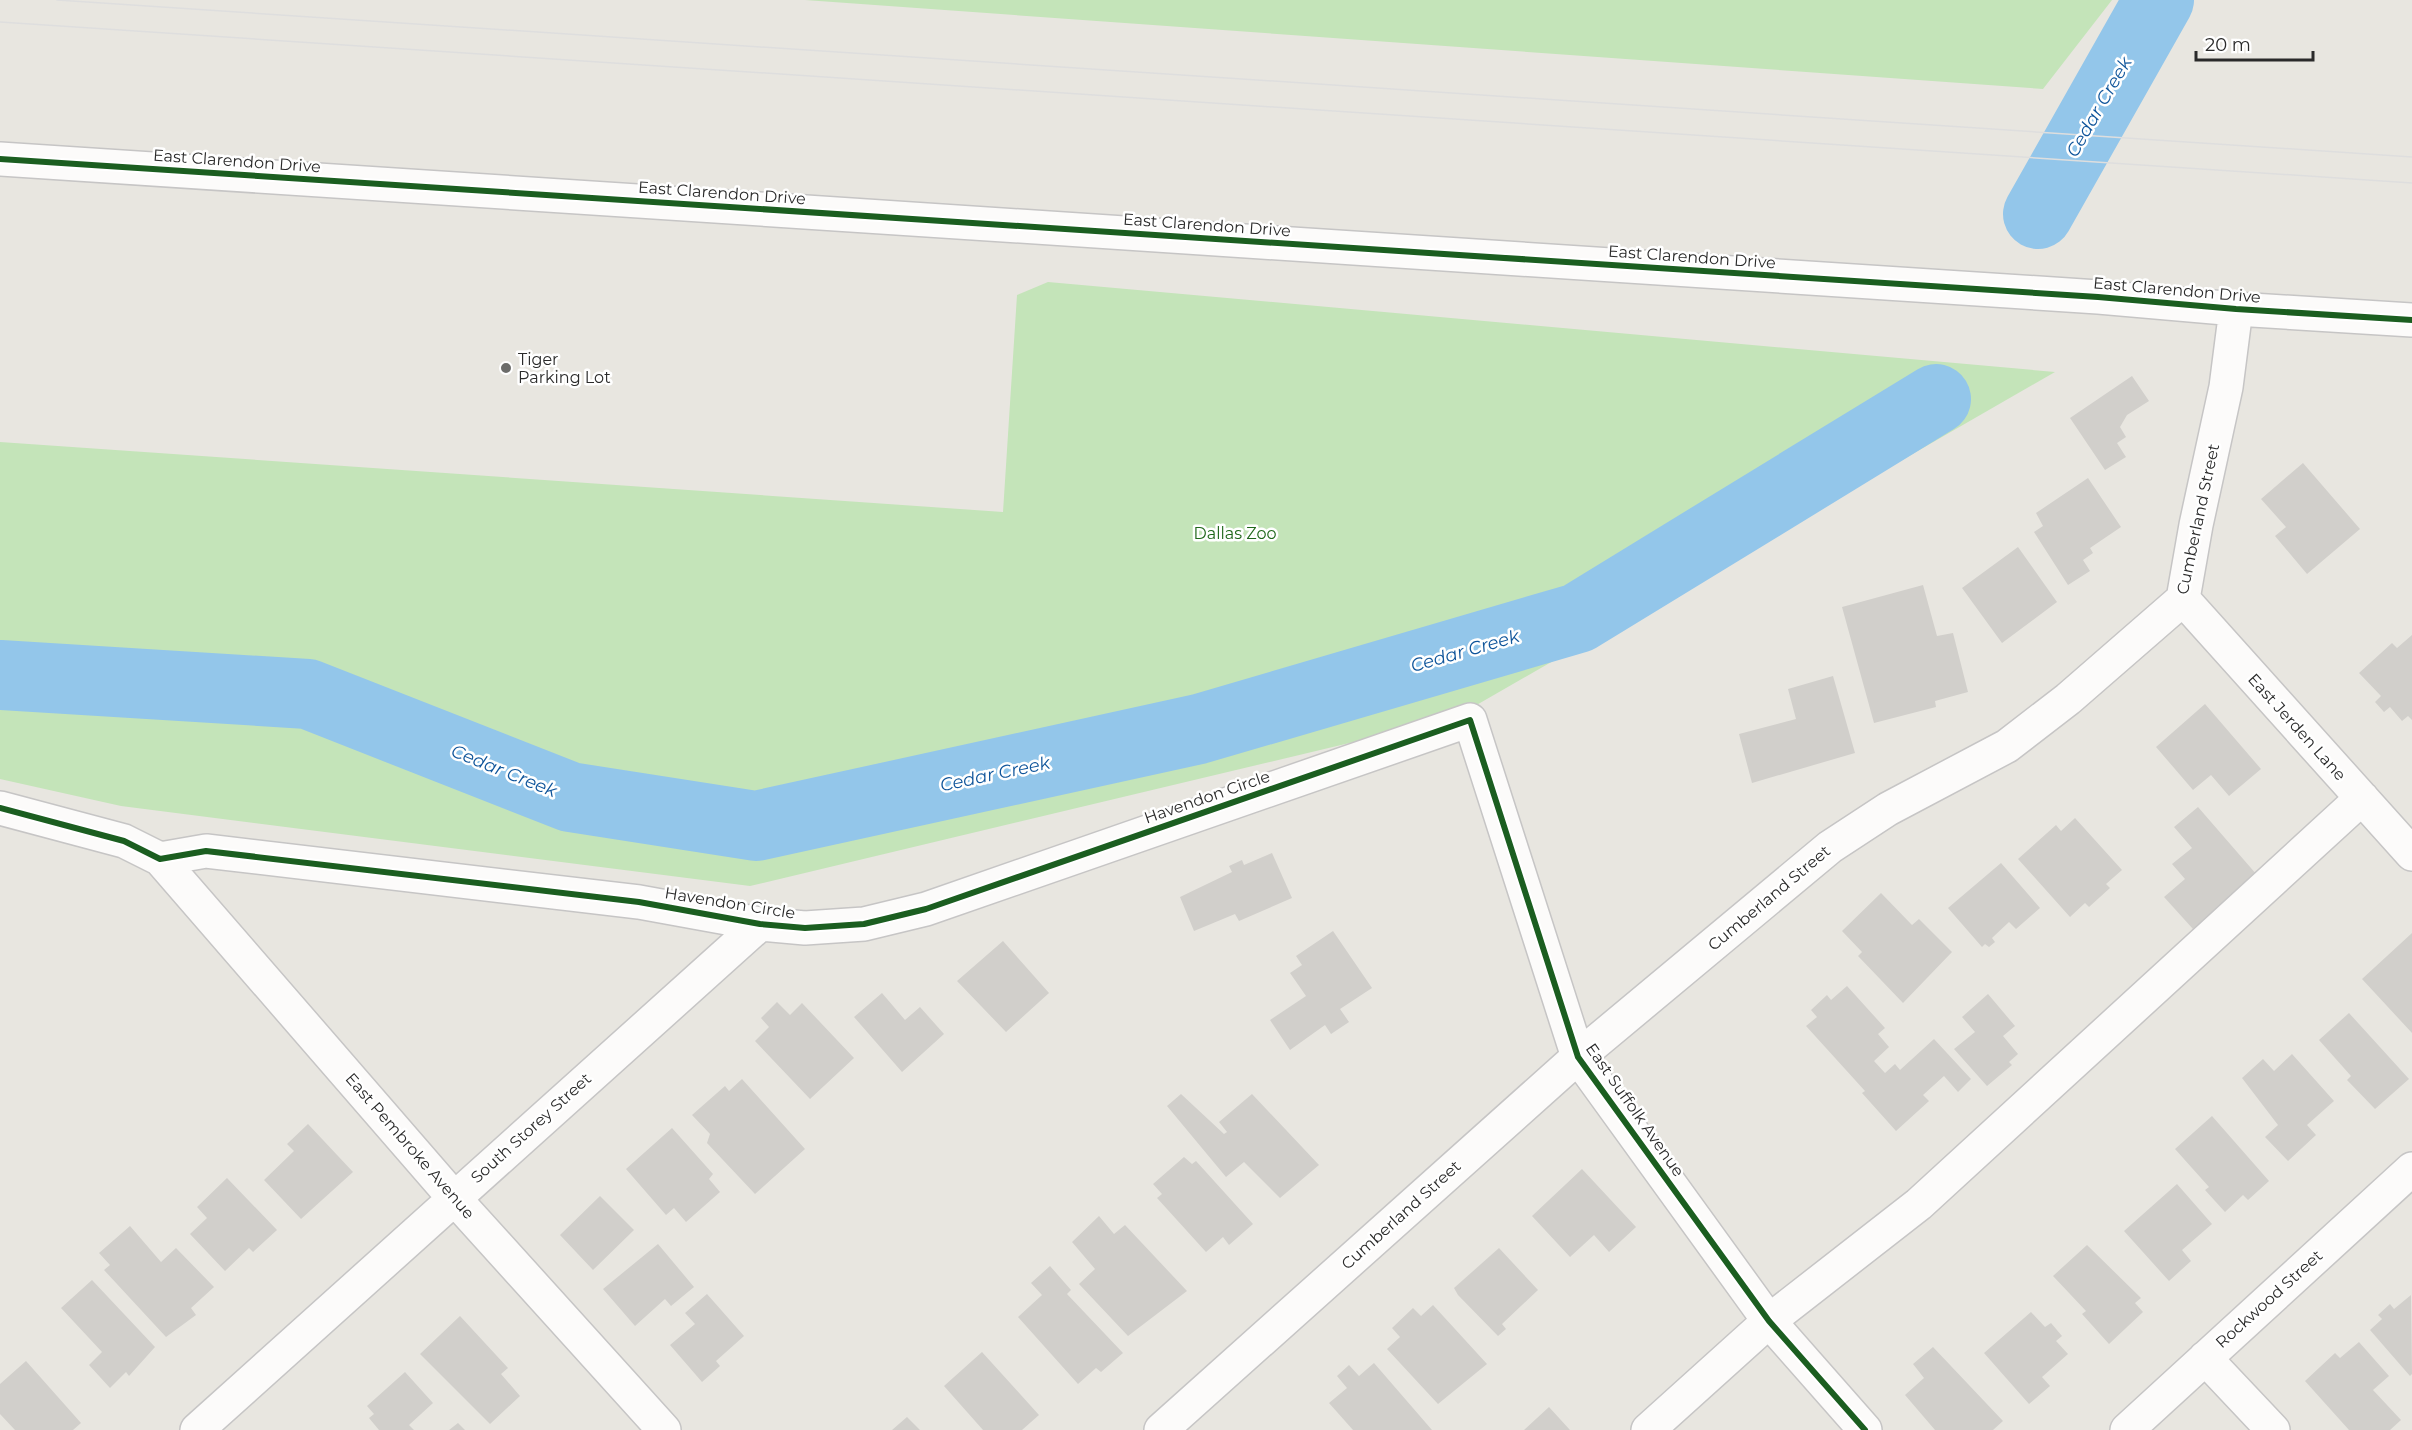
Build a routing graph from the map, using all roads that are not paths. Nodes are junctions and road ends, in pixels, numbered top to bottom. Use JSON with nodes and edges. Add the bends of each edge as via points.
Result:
{"nodes":[{"id":1,"x":0,"y":159,"type":"edge"},
{"id":2,"x":2236,"y":309,"type":"junction"},
{"id":3,"x":2412,"y":320,"type":"edge"},
{"id":4,"x":2183,"y":599,"type":"junction"},
{"id":5,"x":1470,"y":720,"type":"joint"},
{"id":6,"x":2362,"y":798,"type":"junction"},
{"id":7,"x":0,"y":808,"type":"edge"},
{"id":8,"x":2412,"y":854,"type":"edge"},
{"id":9,"x":160,"y":859,"type":"junction"},
{"id":10,"x":760,"y":924,"type":"junction"},
{"id":11,"x":1578,"y":1057,"type":"junction"},
{"id":12,"x":2412,"y":1169,"type":"edge"},
{"id":13,"x":454,"y":1198,"type":"junction"},
{"id":14,"x":1768,"y":1321,"type":"junction"},
{"id":15,"x":2205,"y":1358,"type":"junction"},
{"id":16,"x":197,"y":1430,"type":"edge"},
{"id":17,"x":664,"y":1430,"type":"edge"},
{"id":18,"x":1161,"y":1430,"type":"edge"},
{"id":19,"x":1648,"y":1430,"type":"edge"},
{"id":20,"x":1865,"y":1430,"type":"edge"},
{"id":21,"x":2127,"y":1430,"type":"edge"},
{"id":22,"x":2273,"y":1430,"type":"edge"}],
"edges":[{"from":1,"to":2,"type":"street","name":"East Clarendon Drive"},
{"from":2,"to":3,"type":"street","name":"East Clarendon Drive"},
{"from":2,"to":4,"type":"street","name":"Cumberland Street","via":[[2226,387]]},
{"from":4,"to":6,"type":"street","name":"East Jerden Lane"},
{"from":4,"to":11,"type":"street","name":"Cumberland Street","via":[[2068,699],[2007,746],[1888,809],[1830,847]]},
{"from":5,"to":10,"type":"street","name":"Havendon Circle","via":[[926,909],[864,924],[805,928]]},
{"from":5,"to":11,"type":"street","name":"East Suffolk Avenue"},
{"from":6,"to":8,"type":"street","name":"East Jerden Lane"},
{"from":6,"to":14,"type":"street","via":[[1919,1204]]},
{"from":7,"to":9,"type":"street","via":[[124,841]]},
{"from":9,"to":10,"type":"street","name":"Havendon Circle","via":[[206,851],[639,902]]},
{"from":9,"to":13,"type":"street","name":"East Pembroke Avenue"},
{"from":10,"to":13,"type":"street","name":"South Storey Street"},
{"from":11,"to":14,"type":"street","name":"East Suffolk Avenue"},
{"from":11,"to":18,"type":"street","name":"Cumberland Street"},
{"from":12,"to":15,"type":"street","name":"Rockwood Street"},
{"from":13,"to":16,"type":"street","name":"South Storey Street"},
{"from":13,"to":17,"type":"street","name":"East Pembroke Avenue"},
{"from":14,"to":19,"type":"street"},
{"from":14,"to":20,"type":"street","name":"East Suffolk Avenue"},
{"from":15,"to":21,"type":"street","name":"Rockwood Street"},
{"from":15,"to":22,"type":"street"}]}
